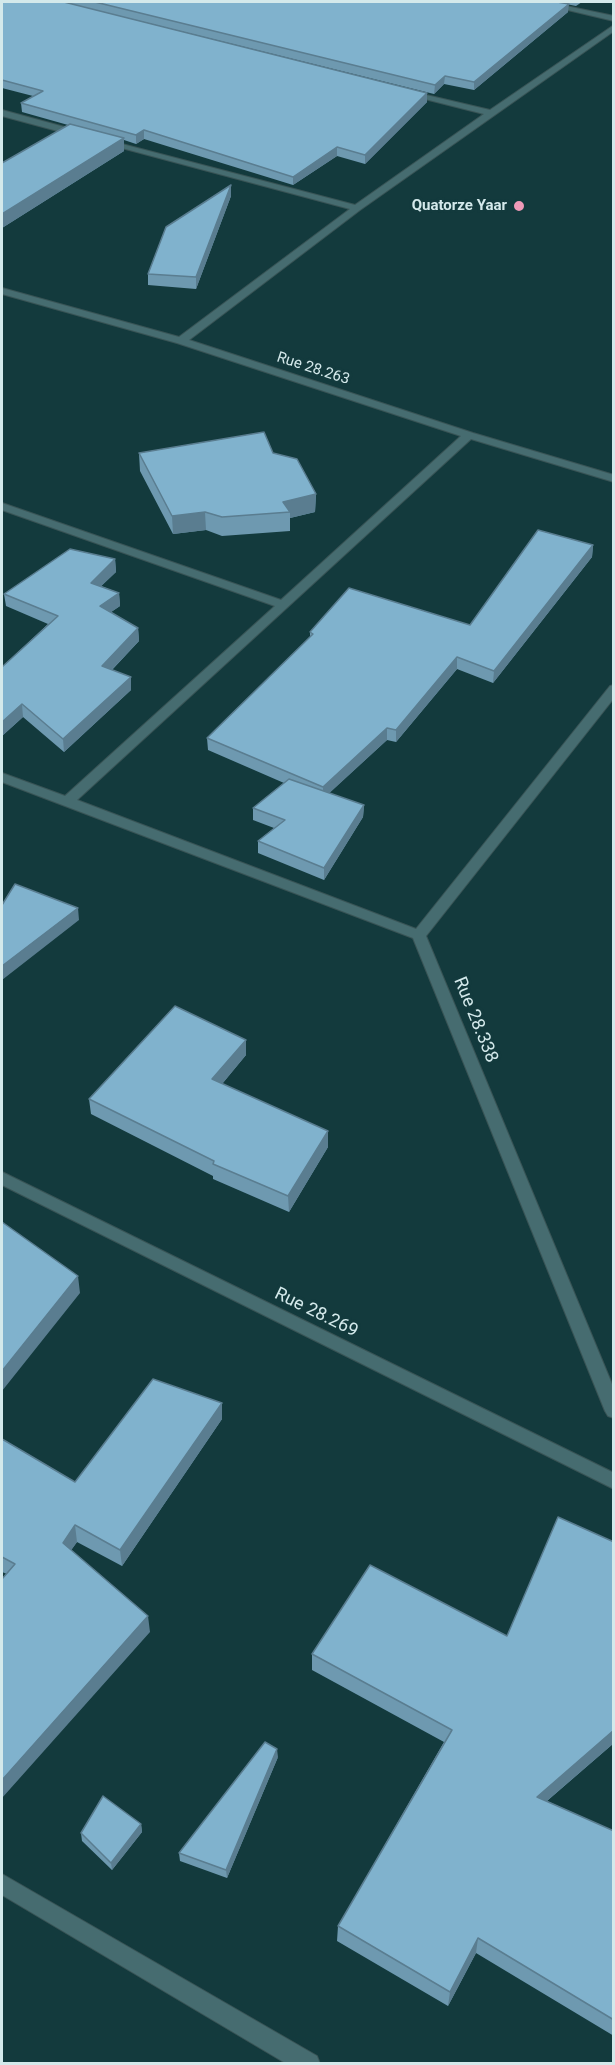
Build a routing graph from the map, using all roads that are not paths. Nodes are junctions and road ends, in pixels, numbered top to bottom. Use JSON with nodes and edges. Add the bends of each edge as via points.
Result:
{"nodes":[{"id":1,"x":538,"y":2,"type":"edge"},
{"id":2,"x":614,"y":19,"type":"edge"},
{"id":3,"x":614,"y":27,"type":"edge"},
{"id":4,"x":397,"y":90,"type":"edge"},
{"id":5,"x":2,"y":113,"type":"edge"},
{"id":6,"x":490,"y":113,"type":"junction"},
{"id":7,"x":357,"y":208,"type":"junction"},
{"id":8,"x":2,"y":291,"type":"edge"},
{"id":9,"x":181,"y":341,"type":"junction"},
{"id":10,"x":469,"y":435,"type":"junction"},
{"id":11,"x":614,"y":479,"type":"edge"},
{"id":12,"x":2,"y":506,"type":"edge"},
{"id":13,"x":285,"y":604,"type":"junction"},
{"id":14,"x":614,"y":688,"type":"edge"},
{"id":15,"x":2,"y":777,"type":"edge"},
{"id":16,"x":68,"y":801,"type":"junction"},
{"id":17,"x":419,"y":935,"type":"junction"},
{"id":18,"x":2,"y":1178,"type":"edge"},
{"id":19,"x":614,"y":1411,"type":"edge"},
{"id":20,"x":614,"y":1482,"type":"edge"},
{"id":21,"x":2,"y":1884,"type":"edge"},
{"id":22,"x":309,"y":2064,"type":"edge"}],
"edges":[{"from":1,"to":2,"type":"street"},
{"from":3,"to":6,"type":"street"},
{"from":4,"to":6,"type":"street"},
{"from":5,"to":7,"type":"street"},
{"from":6,"to":7,"type":"street"},
{"from":7,"to":9,"type":"street"},
{"from":8,"to":9,"type":"street","name":"Rue 28.263"},
{"from":9,"to":10,"type":"street","name":"Rue 28.263"},
{"from":10,"to":11,"type":"street","name":"Rue 28.263"},
{"from":10,"to":13,"type":"street"},
{"from":12,"to":13,"type":"street"},
{"from":13,"to":16,"type":"street"},
{"from":14,"to":17,"type":"street"},
{"from":15,"to":16,"type":"street"},
{"from":16,"to":17,"type":"street"},
{"from":17,"to":19,"type":"street","name":"Rue 28.338"},
{"from":18,"to":20,"type":"street","name":"Rue 28.269"},
{"from":21,"to":22,"type":"street"}]}
